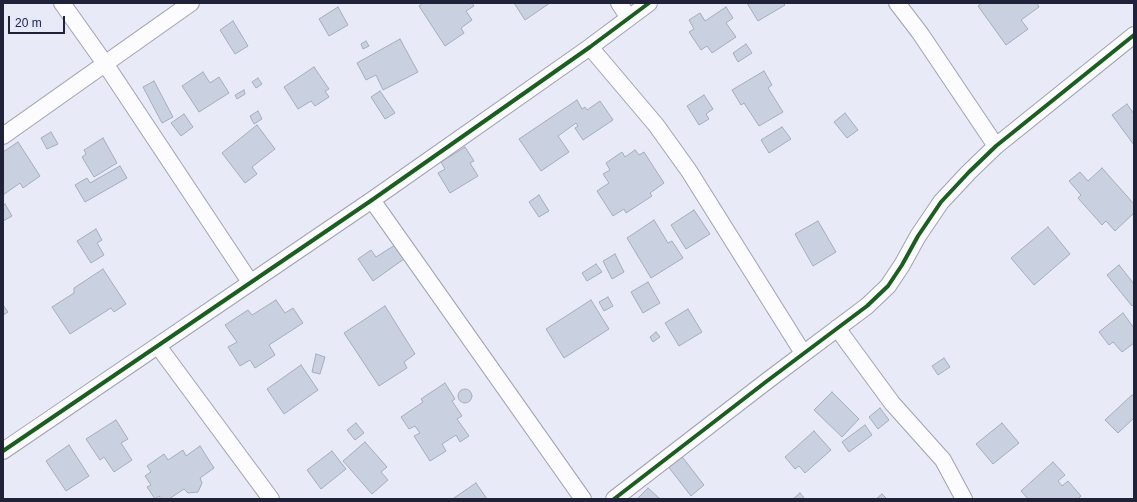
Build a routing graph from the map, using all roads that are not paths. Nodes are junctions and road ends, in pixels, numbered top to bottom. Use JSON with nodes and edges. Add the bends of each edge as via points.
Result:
{"nodes":[{"id":1,"x":62,"y":3,"type":"edge"},
{"id":2,"x":191,"y":3,"type":"edge"},
{"id":3,"x":619,"y":3,"type":"edge"},
{"id":4,"x":649,"y":3,"type":"edge"},
{"id":5,"x":897,"y":3,"type":"edge"},
{"id":6,"x":629,"y":18,"type":"junction"},
{"id":7,"x":1134,"y":35,"type":"edge"},
{"id":8,"x":590,"y":48,"type":"junction"},
{"id":9,"x":106,"y":65,"type":"junction"},
{"id":10,"x":3,"y":136,"type":"edge"},
{"id":11,"x":996,"y":146,"type":"junction"},
{"id":12,"x":372,"y":200,"type":"junction"},
{"id":13,"x":250,"y":282,"type":"junction"},
{"id":14,"x":837,"y":328,"type":"junction"},
{"id":15,"x":158,"y":346,"type":"junction"},
{"id":16,"x":803,"y":353,"type":"junction"},
{"id":17,"x":3,"y":451,"type":"edge"},
{"id":18,"x":271,"y":499,"type":"edge"},
{"id":19,"x":583,"y":499,"type":"edge"},
{"id":20,"x":614,"y":499,"type":"edge"},
{"id":21,"x":964,"y":499,"type":"edge"}],
"edges":[{"from":1,"to":9,"type":"street"},
{"from":2,"to":9,"type":"street"},
{"from":3,"to":6,"type":"street"},
{"from":4,"to":6,"type":"street"},
{"from":5,"to":11,"type":"street"},
{"from":6,"to":8,"type":"street"},
{"from":7,"to":11,"type":"street"},
{"from":8,"to":12,"type":"street"},
{"from":8,"to":16,"type":"street","via":[[656,125],[690,171]]},
{"from":9,"to":10,"type":"street"},
{"from":9,"to":13,"type":"street"},
{"from":11,"to":14,"type":"street","via":[[941,202],[888,286],[867,306]]},
{"from":12,"to":13,"type":"street"},
{"from":12,"to":19,"type":"street"},
{"from":13,"to":15,"type":"street"},
{"from":14,"to":16,"type":"street"},
{"from":14,"to":21,"type":"street","via":[[892,403],[943,460]]},
{"from":15,"to":17,"type":"street"},
{"from":15,"to":18,"type":"street"},
{"from":16,"to":20,"type":"street"}]}
